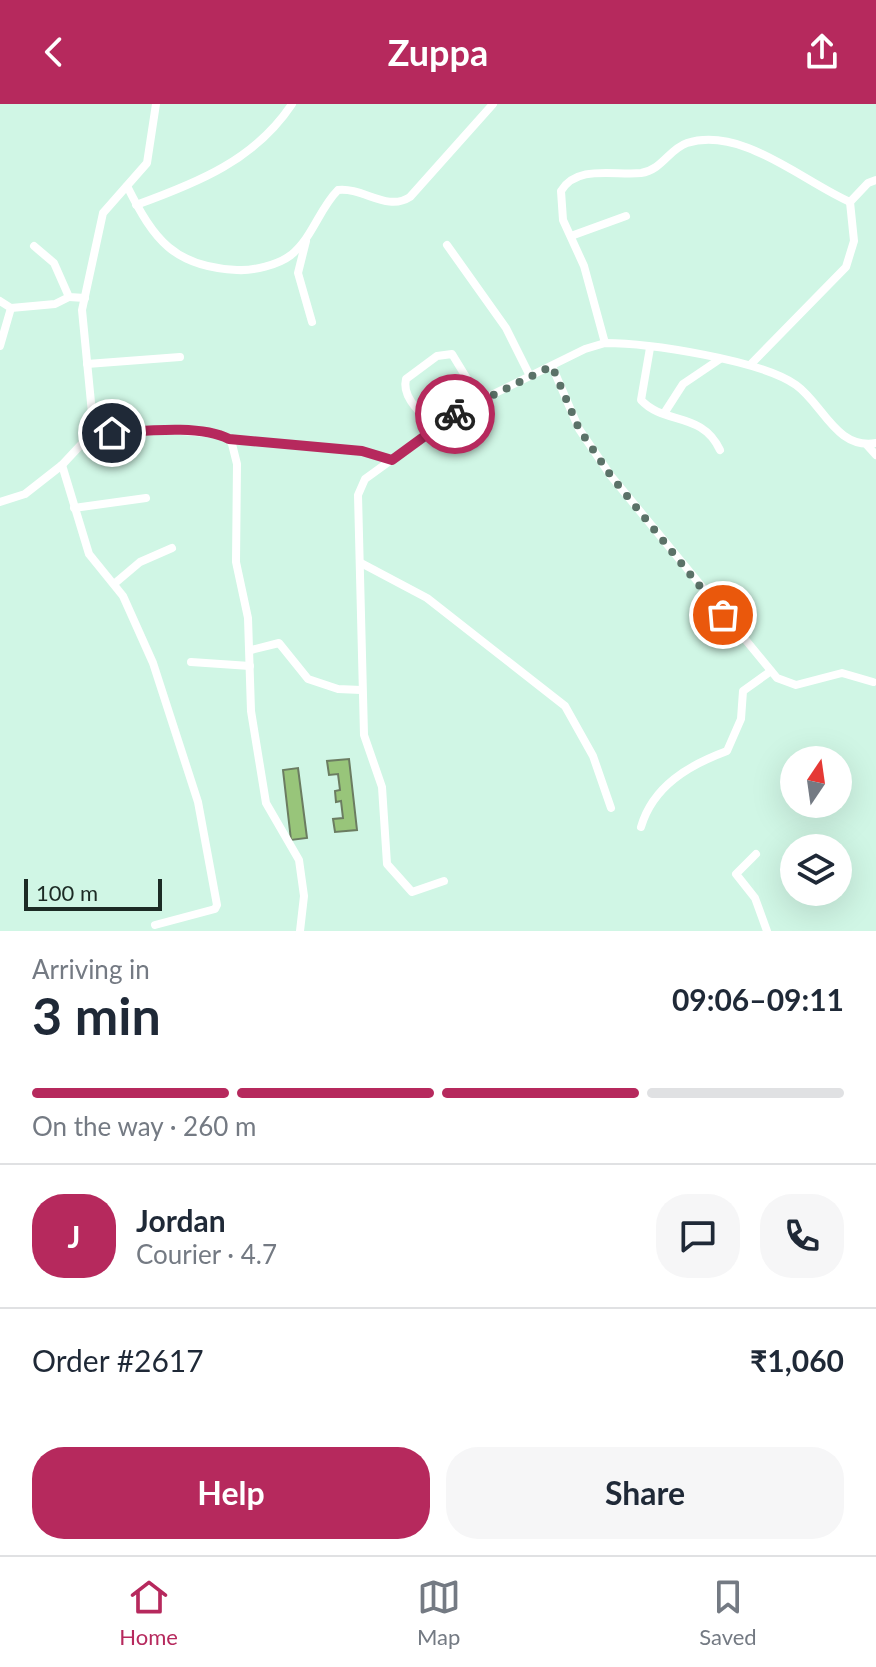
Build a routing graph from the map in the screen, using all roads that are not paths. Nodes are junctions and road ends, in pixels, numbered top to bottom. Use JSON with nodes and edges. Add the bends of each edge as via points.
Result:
{"nodes":[{"id":1,"x":156,"y":104,"type":"edge"},
{"id":2,"x":292,"y":104,"type":"edge"},
{"id":3,"x":493,"y":104,"type":"edge"},
{"id":4,"x":876,"y":180,"type":"edge"},
{"id":5,"x":127,"y":186,"type":"junction"},
{"id":6,"x":850,"y":202,"type":"junction"},
{"id":7,"x":136,"y":205,"type":"junction"},
{"id":8,"x":626,"y":216,"type":"dead end"},
{"id":9,"x":307,"y":236,"type":"junction"},
{"id":10,"x":571,"y":236,"type":"junction"},
{"id":11,"x":447,"y":245,"type":"dead end"},
{"id":12,"x":34,"y":246,"type":"dead end"},
{"id":13,"x":287,"y":258,"type":"junction"},
{"id":14,"x":299,"y":267,"type":"junction"},
{"id":15,"x":69,"y":297,"type":"junction"},
{"id":16,"x":85,"y":298,"type":"junction"},
{"id":17,"x":0,"y":301,"type":"edge"},
{"id":18,"x":11,"y":308,"type":"junction"},
{"id":19,"x":312,"y":322,"type":"dead end"},
{"id":20,"x":605,"y":343,"type":"junction"},
{"id":21,"x":0,"y":346,"type":"edge"},
{"id":22,"x":650,"y":348,"type":"junction"},
{"id":23,"x":180,"y":357,"type":"dead end"},
{"id":24,"x":720,"y":359,"type":"junction"},
{"id":25,"x":87,"y":364,"type":"junction"},
{"id":26,"x":751,"y":364,"type":"junction"},
{"id":27,"x":552,"y":366,"type":"junction"},
{"id":28,"x":530,"y":376,"type":"junction"},
{"id":29,"x":480,"y":400,"type":"junction"},
{"id":30,"x":665,"y":412,"type":"junction"},
{"id":31,"x":435,"y":428,"type":"junction"},
{"id":32,"x":90,"y":435,"type":"junction"},
{"id":33,"x":229,"y":439,"type":"junction"},
{"id":34,"x":871,"y":444,"type":"edge"},
{"id":35,"x":720,"y":450,"type":"dead end"},
{"id":36,"x":876,"y":455,"type":"edge"},
{"id":37,"x":392,"y":460,"type":"junction"},
{"id":38,"x":62,"y":465,"type":"junction"},
{"id":39,"x":0,"y":492,"type":"edge"},
{"id":40,"x":16,"y":498,"type":"junction"},
{"id":41,"x":146,"y":498,"type":"dead end"},
{"id":42,"x":0,"y":502,"type":"edge"},
{"id":43,"x":74,"y":508,"type":"junction"},
{"id":44,"x":172,"y":548,"type":"dead end"},
{"id":45,"x":361,"y":563,"type":"junction"},
{"id":46,"x":114,"y":584,"type":"junction"},
{"id":47,"x":251,"y":650,"type":"junction"},
{"id":48,"x":191,"y":662,"type":"dead end"},
{"id":49,"x":250,"y":666,"type":"junction"},
{"id":50,"x":771,"y":671,"type":"junction"},
{"id":51,"x":873,"y":682,"type":"dead end"},
{"id":52,"x":361,"y":690,"type":"junction"},
{"id":53,"x":611,"y":808,"type":"dead end"},
{"id":54,"x":641,"y":827,"type":"dead end"},
{"id":55,"x":756,"y":854,"type":"dead end"},
{"id":56,"x":444,"y":881,"type":"dead end"},
{"id":57,"x":155,"y":925,"type":"dead end"},
{"id":58,"x":300,"y":931,"type":"edge"},
{"id":59,"x":767,"y":931,"type":"edge"}],
"edges":[{"from":1,"to":5,"type":"street","via":[[150,155]]},
{"from":2,"to":7,"type":"street","via":[[264,138],[228,165]]},
{"from":3,"to":9,"type":"street","via":[[410,197],[398,203],[338,190]]},
{"from":4,"to":6,"type":"street"},
{"from":5,"to":7,"type":"street"},
{"from":5,"to":16,"type":"street","via":[[103,213]]},
{"from":6,"to":10,"type":"street","via":[[814,186],[773,156],[728,142],[691,142],[648,171],[600,172],[564,185],[560,196]]},
{"from":6,"to":26,"type":"street","via":[[854,241],[846,267]]},
{"from":7,"to":13,"type":"street","via":[[168,248],[194,265],[245,270]]},
{"from":8,"to":10,"type":"street"},
{"from":9,"to":13,"type":"street"},
{"from":9,"to":14,"type":"street"},
{"from":10,"to":20,"type":"street"},
{"from":11,"to":28,"type":"street","via":[[506,328]]},
{"from":12,"to":15,"type":"street","via":[[54,263]]},
{"from":13,"to":14,"type":"street"},
{"from":14,"to":19,"type":"street"},
{"from":15,"to":16,"type":"street"},
{"from":15,"to":18,"type":"street","via":[[55,304]]},
{"from":16,"to":25,"type":"street"},
{"from":17,"to":18,"type":"street"},
{"from":18,"to":21,"type":"street"},
{"from":20,"to":22,"type":"street"},
{"from":20,"to":27,"type":"street"},
{"from":22,"to":24,"type":"street"},
{"from":22,"to":30,"type":"street","via":[[641,400]]},
{"from":23,"to":25,"type":"street"},
{"from":24,"to":26,"type":"street"},
{"from":24,"to":30,"type":"street","via":[[683,384]]},
{"from":25,"to":32,"type":"street"},
{"from":26,"to":34,"type":"street","via":[[796,384],[843,436]]},
{"from":27,"to":28,"type":"street"},
{"from":27,"to":50,"type":"street","via":[[579,429],[611,476]]},
{"from":28,"to":29,"type":"street"},
{"from":29,"to":31,"type":"street"},
{"from":29,"to":31,"type":"street","via":[[452,354],[437,356],[406,379],[404,390]]},
{"from":30,"to":35,"type":"street","via":[[711,433]]},
{"from":31,"to":37,"type":"street"},
{"from":32,"to":33,"type":"street","via":[[169,430]]},
{"from":32,"to":38,"type":"street"},
{"from":33,"to":37,"type":"street","via":[[362,451]]},
{"from":33,"to":47,"type":"street","via":[[237,464],[236,562]]},
{"from":34,"to":36,"type":"street"},
{"from":37,"to":45,"type":"street","via":[[359,486]]},
{"from":38,"to":40,"type":"street"},
{"from":38,"to":43,"type":"street"},
{"from":39,"to":40,"type":"street"},
{"from":40,"to":42,"type":"street"},
{"from":41,"to":43,"type":"street"},
{"from":43,"to":46,"type":"street","via":[[89,554]]},
{"from":44,"to":46,"type":"street","via":[[140,562]]},
{"from":45,"to":52,"type":"street"},
{"from":45,"to":53,"type":"street","via":[[427,598],[565,706],[593,756]]},
{"from":46,"to":57,"type":"street","via":[[153,663],[198,802],[217,899],[215,909]]},
{"from":47,"to":49,"type":"street"},
{"from":47,"to":52,"type":"street","via":[[279,643],[308,679]]},
{"from":48,"to":49,"type":"street"},
{"from":49,"to":58,"type":"street","via":[[263,791],[299,860],[304,882]]},
{"from":50,"to":51,"type":"street","via":[[788,685],[834,673]]},
{"from":50,"to":54,"type":"street","via":[[743,691],[741,719],[727,751],[706,757],[656,793]]},
{"from":52,"to":56,"type":"street","via":[[364,735],[382,787],[387,864],[412,892]]},
{"from":55,"to":59,"type":"street","via":[[736,874],[755,898]]}]}
